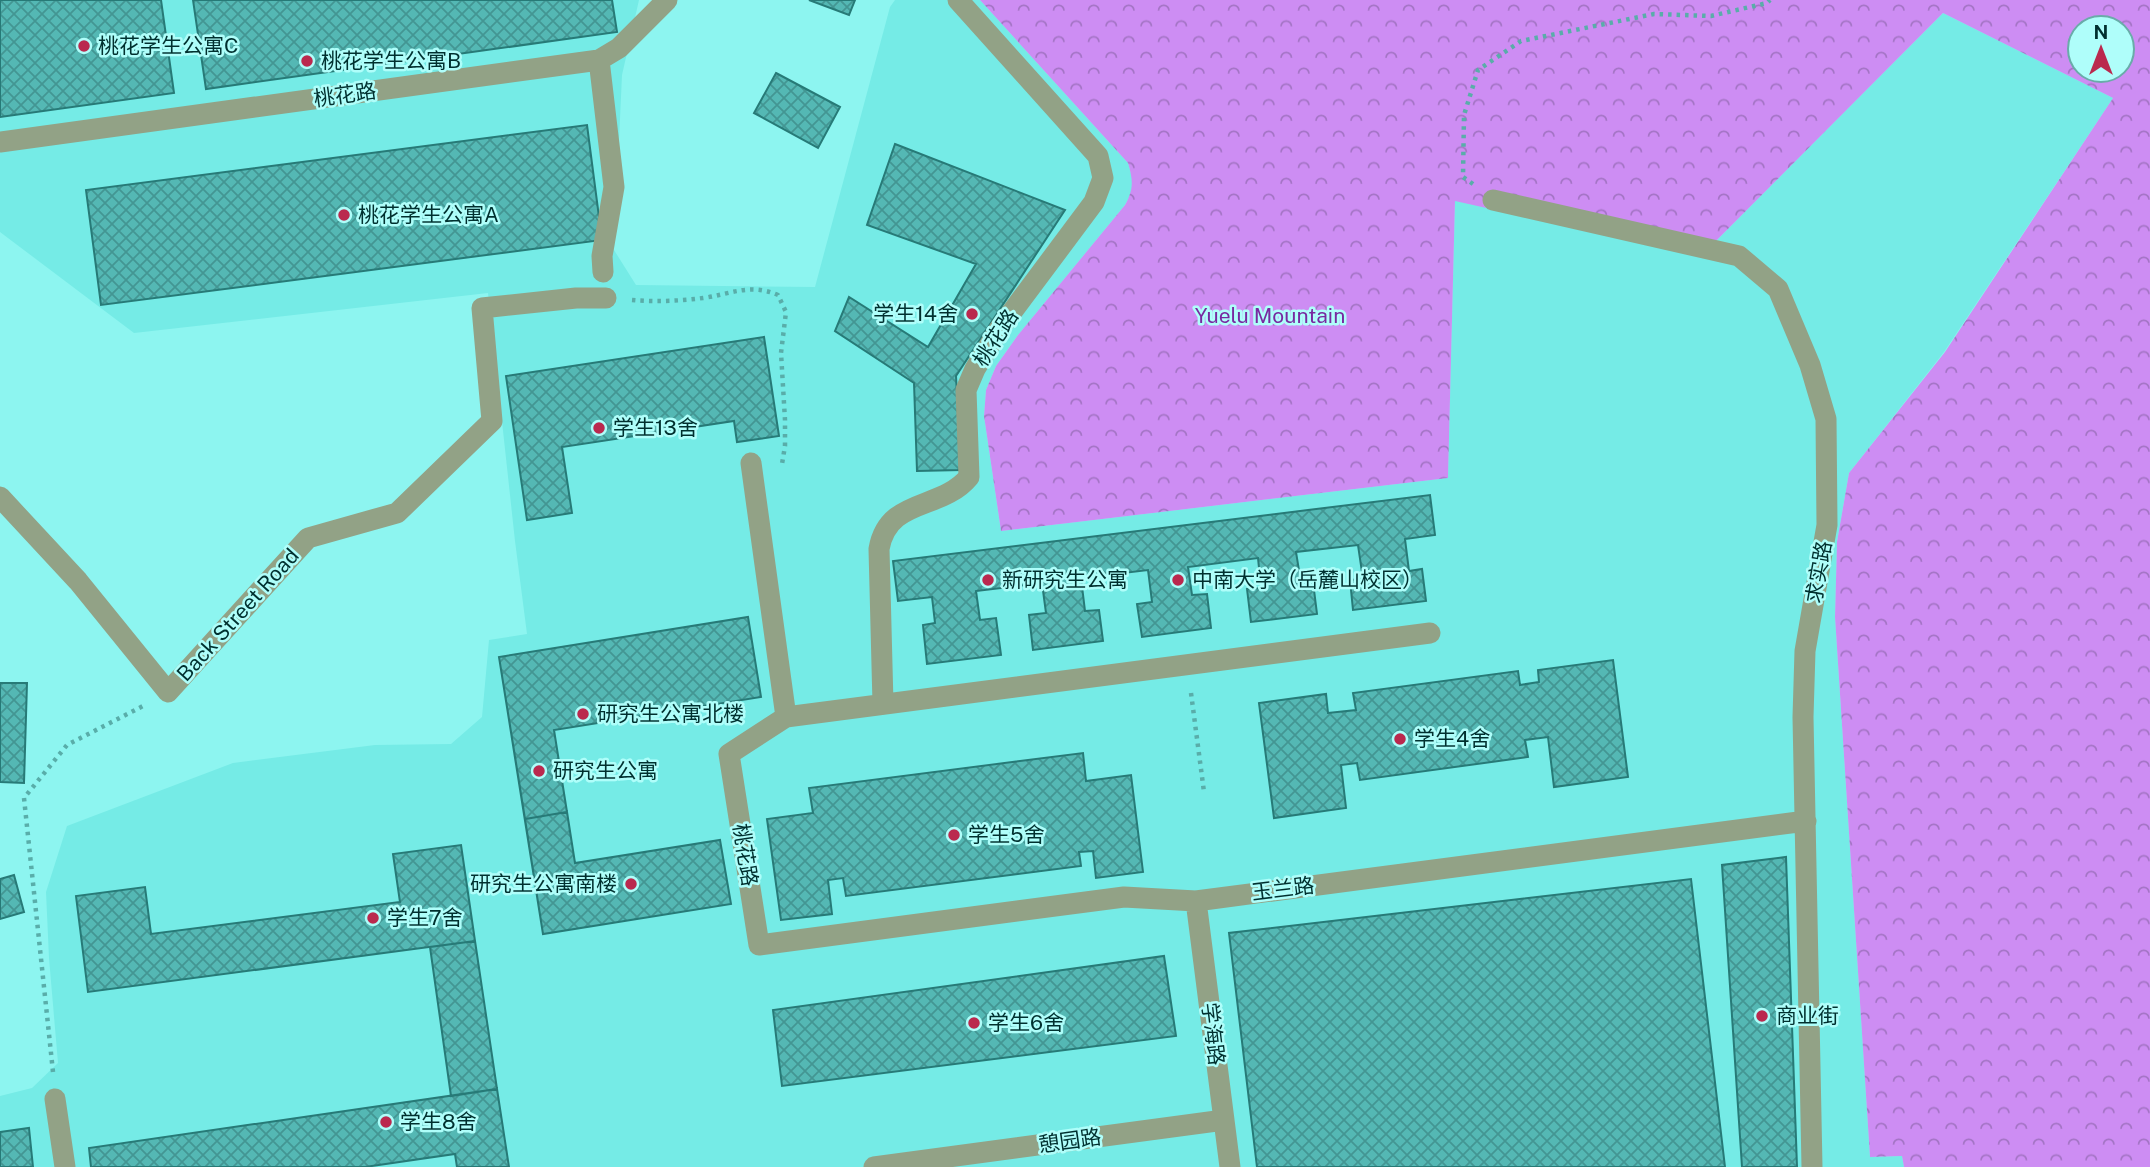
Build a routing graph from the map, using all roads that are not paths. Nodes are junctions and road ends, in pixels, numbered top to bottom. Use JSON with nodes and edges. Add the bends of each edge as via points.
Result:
{"nodes":[{"id":1,"x":667,"y":0,"type":"edge"},
{"id":2,"x":958,"y":0,"type":"edge"},
{"id":3,"x":598,"y":60,"type":"junction"},
{"id":4,"x":0,"y":142,"type":"edge"},
{"id":5,"x":1493,"y":200,"type":"road end"},
{"id":6,"x":603,"y":272,"type":"dead end"},
{"id":7,"x":606,"y":298,"type":"road end"},
{"id":8,"x":751,"y":463,"type":"dead end"},
{"id":9,"x":0,"y":497,"type":"edge"},
{"id":10,"x":1430,"y":634,"type":"dead end"},
{"id":11,"x":883,"y":704,"type":"junction"},
{"id":12,"x":786,"y":717,"type":"junction"},
{"id":13,"x":1806,"y":821,"type":"junction"},
{"id":14,"x":1196,"y":901,"type":"junction"},
{"id":15,"x":759,"y":945,"type":"joint"},
{"id":16,"x":55,"y":1099,"type":"road end"},
{"id":17,"x":1224,"y":1120,"type":"junction"},
{"id":18,"x":65,"y":1167,"type":"edge"},
{"id":19,"x":874,"y":1167,"type":"edge"},
{"id":20,"x":1230,"y":1167,"type":"edge"},
{"id":21,"x":1812,"y":1167,"type":"edge"}],
"edges":[{"from":1,"to":3,"type":"street","name":"桃花路","via":[[619,48]]},
{"from":2,"to":11,"type":"street","name":"桃花路","via":[[1098,156],[1103,178],[1094,202],[975,369],[966,390],[969,477],[959,489],[891,520],[882,533]]},
{"from":3,"to":4,"type":"street","name":"桃花路"},
{"from":3,"to":6,"type":"street","via":[[614,187]]},
{"from":5,"to":13,"type":"street","name":"求实路","via":[[1739,256],[1778,289],[1810,365],[1826,419],[1827,525],[1805,651]]},
{"from":7,"to":9,"type":"street","name":"Back Street Road","via":[[482,308],[492,421],[397,513],[308,538],[168,692],[78,581]]},
{"from":8,"to":12,"type":"street"},
{"from":10,"to":11,"type":"street"},
{"from":11,"to":12,"type":"street"},
{"from":12,"to":15,"type":"street","name":"桃花路","via":[[729,754]]},
{"from":13,"to":14,"type":"street","name":"玉兰路"},
{"from":13,"to":21,"type":"street","name":"求实路"},
{"from":14,"to":15,"type":"street","name":"玉兰路","via":[[1124,897]]},
{"from":14,"to":17,"type":"street","name":"学海路"},
{"from":16,"to":18,"type":"street"},
{"from":17,"to":19,"type":"street","name":"憩园路"},
{"from":17,"to":20,"type":"street","name":"学海路"}]}
